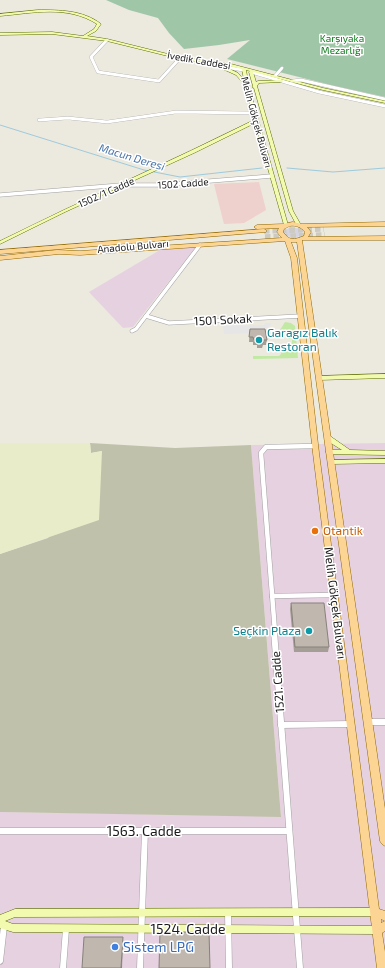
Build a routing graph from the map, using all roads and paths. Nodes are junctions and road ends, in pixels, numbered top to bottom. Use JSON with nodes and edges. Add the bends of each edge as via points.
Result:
{"nodes":[{"id":1,"x":0,"y":15,"type":"edge"},
{"id":2,"x":0,"y":33,"type":"edge"},
{"id":3,"x":85,"y":36,"type":"junction"},
{"id":4,"x":107,"y":40,"type":"junction"},
{"id":5,"x":180,"y":58,"type":"junction"},
{"id":6,"x":190,"y":59,"type":"junction"},
{"id":7,"x":216,"y":65,"type":"junction"},
{"id":8,"x":282,"y":68,"type":"dead end"},
{"id":9,"x":243,"y":69,"type":"junction"},
{"id":10,"x":252,"y":71,"type":"junction"},
{"id":11,"x":275,"y":76,"type":"junction"},
{"id":12,"x":279,"y":81,"type":"junction"},
{"id":13,"x":292,"y":81,"type":"junction"},
{"id":14,"x":298,"y":82,"type":"junction"},
{"id":15,"x":247,"y":87,"type":"junction"},
{"id":16,"x":254,"y":87,"type":"junction"},
{"id":17,"x":385,"y":99,"type":"edge"},
{"id":18,"x":385,"y":102,"type":"edge"},
{"id":19,"x":385,"y":106,"type":"edge"},
{"id":20,"x":254,"y":113,"type":"junction"},
{"id":21,"x":39,"y":120,"type":"dead end"},
{"id":22,"x":256,"y":121,"type":"junction"},
{"id":23,"x":271,"y":176,"type":"junction"},
{"id":24,"x":281,"y":176,"type":"junction"},
{"id":25,"x":121,"y":185,"type":"junction"},
{"id":26,"x":0,"y":195,"type":"edge"},
{"id":27,"x":385,"y":224,"type":"edge"},
{"id":28,"x":300,"y":225,"type":"junction"},
{"id":29,"x":319,"y":225,"type":"junction"},
{"id":30,"x":285,"y":226,"type":"junction"},
{"id":31,"x":385,"y":228,"type":"edge"},
{"id":32,"x":266,"y":234,"type":"junction"},
{"id":33,"x":324,"y":234,"type":"junction"},
{"id":34,"x":385,"y":234,"type":"edge"},
{"id":35,"x":385,"y":238,"type":"edge"},
{"id":36,"x":287,"y":239,"type":"junction"},
{"id":37,"x":301,"y":240,"type":"junction"},
{"id":38,"x":0,"y":243,"type":"edge"},
{"id":39,"x":200,"y":245,"type":"junction"},
{"id":40,"x":0,"y":252,"type":"edge"},
{"id":41,"x":57,"y":252,"type":"junction"},
{"id":42,"x":0,"y":258,"type":"edge"},
{"id":43,"x":146,"y":316,"type":"junction"},
{"id":44,"x":301,"y":316,"type":"junction"},
{"id":45,"x":132,"y":331,"type":"dead end"},
{"id":46,"x":385,"y":376,"type":"edge"},
{"id":47,"x":319,"y":378,"type":"junction"},
{"id":48,"x":328,"y":438,"type":"junction"},
{"id":49,"x":330,"y":452,"type":"junction"},
{"id":50,"x":316,"y":453,"type":"junction"},
{"id":51,"x":351,"y":453,"type":"junction"},
{"id":52,"x":385,"y":453,"type":"edge"},
{"id":53,"x":331,"y":462,"type":"junction"},
{"id":54,"x":385,"y":463,"type":"edge"},
{"id":55,"x":334,"y":595,"type":"junction"},
{"id":56,"x":272,"y":596,"type":"junction"},
{"id":57,"x":368,"y":722,"type":"junction"},
{"id":58,"x":385,"y":722,"type":"edge"},
{"id":59,"x":351,"y":724,"type":"junction"},
{"id":60,"x":281,"y":725,"type":"junction"},
{"id":61,"x":0,"y":831,"type":"edge"},
{"id":62,"x":145,"y":831,"type":"junction"},
{"id":63,"x":289,"y":831,"type":"junction"},
{"id":64,"x":385,"y":841,"type":"edge"},
{"id":65,"x":228,"y":912,"type":"junction"},
{"id":66,"x":295,"y":912,"type":"junction"},
{"id":67,"x":375,"y":912,"type":"junction"},
{"id":68,"x":142,"y":913,"type":"junction"},
{"id":69,"x":385,"y":916,"type":"edge"},
{"id":70,"x":1,"y":923,"type":"edge"},
{"id":71,"x":381,"y":928,"type":"edge"},
{"id":72,"x":66,"y":929,"type":"junction"},
{"id":73,"x":141,"y":929,"type":"junction"},
{"id":74,"x":228,"y":929,"type":"junction"},
{"id":75,"x":297,"y":929,"type":"junction"},
{"id":76,"x":0,"y":961,"type":"edge"},
{"id":77,"x":63,"y":968,"type":"edge"},
{"id":78,"x":140,"y":968,"type":"edge"},
{"id":79,"x":229,"y":968,"type":"edge"},
{"id":80,"x":300,"y":968,"type":"edge"},
{"id":81,"x":382,"y":968,"type":"edge"}],
"edges":[{"from":1,"to":3,"type":"street","via":[[52,11],[84,14],[99,24]]},
{"from":2,"to":3,"type":"street","name":"İvedik Caddesi"},
{"from":3,"to":4,"type":"street","name":"İvedik Caddesi"},
{"from":4,"to":5,"type":"street","name":"İvedik Caddesi"},
{"from":4,"to":5,"type":"street","via":[[91,57],[98,72],[159,81]]},
{"from":5,"to":6,"type":"street","name":"İvedik Caddesi"},
{"from":6,"to":7,"type":"street"},
{"from":6,"to":9,"type":"street","name":"İvedik Caddesi"},
{"from":7,"to":9,"type":"street"},
{"from":7,"to":15,"type":"street","via":[[237,74]]},
{"from":8,"to":11,"type":"street"},
{"from":9,"to":10,"type":"street","name":"İvedik Caddesi"},
{"from":9,"to":15,"type":"street","name":"Melih Gökçek Bulvarı"},
{"from":10,"to":11,"type":"street"},
{"from":10,"to":12,"type":"street"},
{"from":10,"to":16,"type":"street","name":"Melih Gökçek Bulvarı"},
{"from":11,"to":13,"type":"street"},
{"from":12,"to":14,"type":"street"},
{"from":12,"to":16,"type":"street","via":[[258,82]]},
{"from":12,"to":19,"type":"street"},
{"from":13,"to":14,"type":"street"},
{"from":13,"to":17,"type":"street","via":[[301,80]]},
{"from":14,"to":18,"type":"street"},
{"from":15,"to":20,"type":"street","name":"Melih Gökçek Bulvarı"},
{"from":16,"to":24,"type":"street","name":"Melih Gökçek Bulvarı"},
{"from":20,"to":21,"type":"street","via":[[176,112],[107,122],[68,118]]},
{"from":20,"to":22,"type":"street","name":"Melih Gökçek Bulvarı"},
{"from":22,"to":23,"type":"street","name":"Melih Gökçek Bulvarı"},
{"from":22,"to":25,"type":"street","name":"1502/1 Cadde"},
{"from":23,"to":24,"type":"street","name":"Melih Gökçek Bulvarı"},
{"from":23,"to":25,"type":"street","name":"1502 Cadde"},
{"from":23,"to":30,"type":"street","name":"Melih Gökçek Bulvarı"},
{"from":24,"to":28,"type":"street","name":"Melih Gökçek Bulvarı","via":[[291,211]]},
{"from":25,"to":26,"type":"street","name":"1502 Cadde"},
{"from":25,"to":38,"type":"street","name":"1502/1 Cadde"},
{"from":27,"to":29,"type":"main road"},
{"from":28,"to":29,"type":"main road"},
{"from":28,"to":30,"type":"main road"},
{"from":28,"to":37,"type":"main road","name":"Melih Gökçek Bulvarı","via":[[308,232]]},
{"from":29,"to":33,"type":"main road","via":[[312,231],[313,234]]},
{"from":30,"to":32,"type":"main road"},
{"from":30,"to":36,"type":"main road","name":"Melih Gökçek Bulvarı","via":[[280,232]]},
{"from":31,"to":33,"type":"main road"},
{"from":32,"to":36,"type":"main road"},
{"from":32,"to":39,"type":"main road"},
{"from":32,"to":40,"type":"main road","name":"Anadolu Bulvarı"},
{"from":32,"to":41,"type":"main road","name":"Anadolu Bulvarı"},
{"from":33,"to":34,"type":"main road"},
{"from":33,"to":35,"type":"main road"},
{"from":33,"to":37,"type":"main road"},
{"from":36,"to":37,"type":"main road"},
{"from":36,"to":44,"type":"main road","name":"Melih Gökçek Bulvarı","via":[[294,258]]},
{"from":37,"to":47,"type":"main road","name":"Melih Gökçek Bulvarı"},
{"from":39,"to":41,"type":"main road","via":[[88,253]]},
{"from":39,"to":43,"type":"street"},
{"from":41,"to":42,"type":"main road","name":"Anadolu Bulvarı"},
{"from":43,"to":44,"type":"street","name":"1501 Sokak","via":[[169,323]]},
{"from":43,"to":45,"type":"street"},
{"from":44,"to":50,"type":"main road","name":"Melih Gökçek Bulvarı"},
{"from":46,"to":47,"type":"street"},
{"from":47,"to":48,"type":"main road","name":"Melih Gökçek Bulvarı"},
{"from":48,"to":49,"type":"main road","name":"Melih Gökçek Bulvarı"},
{"from":48,"to":51,"type":"street"},
{"from":49,"to":50,"type":"main road"},
{"from":49,"to":51,"type":"street"},
{"from":49,"to":53,"type":"main road","name":"Melih Gökçek Bulvarı"},
{"from":50,"to":53,"type":"main road"},
{"from":50,"to":55,"type":"main road","name":"Melih Gökçek Bulvarı"},
{"from":50,"to":56,"type":"street","name":"1521. Cadde","via":[[266,447],[262,451]]},
{"from":51,"to":52,"type":"street"},
{"from":53,"to":54,"type":"street"},
{"from":53,"to":57,"type":"main road","name":"Melih Gökçek Bulvarı"},
{"from":55,"to":56,"type":"street"},
{"from":55,"to":59,"type":"main road","name":"Melih Gökçek Bulvarı"},
{"from":56,"to":60,"type":"street","name":"1521. Cadde"},
{"from":57,"to":58,"type":"street"},
{"from":57,"to":64,"type":"main road","name":"Melih Gökçek Bulvarı"},
{"from":59,"to":60,"type":"street"},
{"from":59,"to":67,"type":"main road","name":"Melih Gökçek Bulvarı"},
{"from":60,"to":63,"type":"street","name":"1521. Cadde"},
{"from":61,"to":62,"type":"street","name":"1563. Cadde"},
{"from":62,"to":63,"type":"street","name":"1563. Cadde"},
{"from":62,"to":68,"type":"street"},
{"from":63,"to":66,"type":"street","name":"1521. Cadde"},
{"from":65,"to":66,"type":"street","name":"1524. Cadde"},
{"from":65,"to":68,"type":"street","name":"1524. Cadde"},
{"from":65,"to":74,"type":"street"},
{"from":66,"to":67,"type":"street","name":"1524. Cadde"},
{"from":66,"to":75,"type":"street","name":"1521. Cadde"},
{"from":67,"to":69,"type":"main road"},
{"from":67,"to":71,"type":"main road","name":"Melih Gökçek Bulvarı"},
{"from":68,"to":70,"type":"street","name":"1524. Cadde","via":[[15,913]]},
{"from":68,"to":73,"type":"street"},
{"from":70,"to":72,"type":"street","name":"1524. Cadde","via":[[13,928]]},
{"from":70,"to":76,"type":"street"},
{"from":71,"to":75,"type":"street","name":"1524. Cadde"},
{"from":71,"to":81,"type":"main road","name":"Melih Gökçek Bulvarı"},
{"from":72,"to":73,"type":"street","name":"1524. Cadde"},
{"from":72,"to":77,"type":"street"},
{"from":73,"to":74,"type":"street","name":"1524. Cadde"},
{"from":73,"to":78,"type":"street"},
{"from":74,"to":75,"type":"street","name":"1524. Cadde"},
{"from":74,"to":79,"type":"street"},
{"from":75,"to":80,"type":"street","name":"1521. Cadde"}]}
